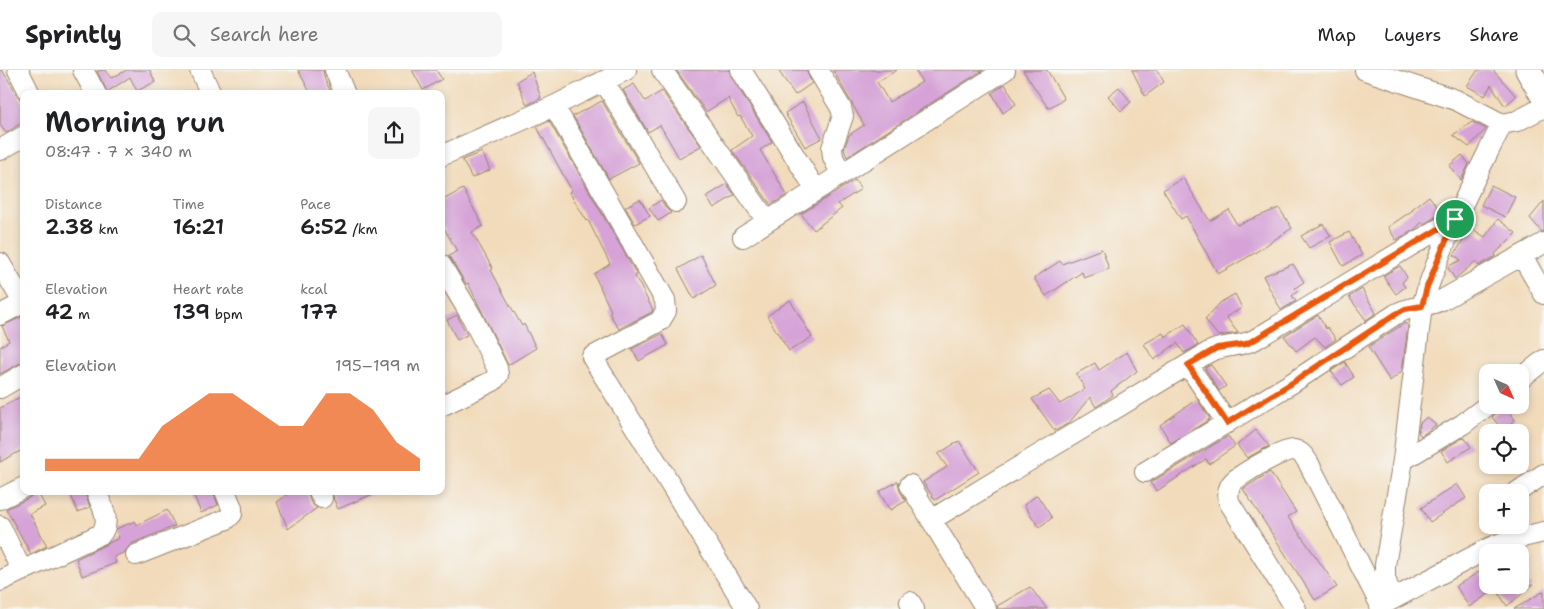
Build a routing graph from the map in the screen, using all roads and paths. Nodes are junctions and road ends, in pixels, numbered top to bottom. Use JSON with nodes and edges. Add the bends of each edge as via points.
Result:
{"nodes":[{"id":1,"x":18,"y":70,"type":"edge"},
{"id":2,"x":83,"y":70,"type":"edge"},
{"id":3,"x":200,"y":70,"type":"edge"},
{"id":4,"x":336,"y":70,"type":"edge"},
{"id":5,"x":626,"y":70,"type":"edge"},
{"id":6,"x":662,"y":70,"type":"edge"},
{"id":7,"x":741,"y":70,"type":"edge"},
{"id":8,"x":818,"y":70,"type":"edge"},
{"id":9,"x":1004,"y":70,"type":"edge"},
{"id":10,"x":1365,"y":70,"type":"edge"},
{"id":11,"x":1528,"y":70,"type":"edge"},
{"id":12,"x":604,"y":81,"type":"junction"},
{"id":13,"x":28,"y":90,"type":"edge"},
{"id":14,"x":94,"y":90,"type":"edge"},
{"id":15,"x":209,"y":90,"type":"edge"},
{"id":16,"x":344,"y":90,"type":"edge"},
{"id":17,"x":1544,"y":97,"type":"edge"},
{"id":18,"x":554,"y":106,"type":"junction"},
{"id":19,"x":1544,"y":106,"type":"edge"},
{"id":20,"x":1502,"y":124,"type":"junction"},
{"id":21,"x":20,"y":138,"type":"edge"},
{"id":22,"x":0,"y":150,"type":"edge"},
{"id":23,"x":445,"y":154,"type":"edge"},
{"id":24,"x":841,"y":174,"type":"junction"},
{"id":25,"x":816,"y":190,"type":"junction"},
{"id":26,"x":676,"y":202,"type":"dead end"},
{"id":27,"x":1455,"y":219,"type":"junction"},
{"id":28,"x":767,"y":222,"type":"junction"},
{"id":29,"x":743,"y":237,"type":"dead end"},
{"id":30,"x":1544,"y":243,"type":"edge"},
{"id":31,"x":1522,"y":256,"type":"junction"},
{"id":32,"x":0,"y":264,"type":"edge"},
{"id":33,"x":445,"y":272,"type":"edge"},
{"id":34,"x":1544,"y":294,"type":"edge"},
{"id":35,"x":20,"y":299,"type":"edge"},
{"id":36,"x":20,"y":305,"type":"edge"},
{"id":37,"x":1422,"y":306,"type":"junction"},
{"id":38,"x":0,"y":315,"type":"edge"},
{"id":39,"x":1544,"y":360,"type":"edge"},
{"id":40,"x":1188,"y":365,"type":"junction"},
{"id":41,"x":1529,"y":372,"type":"edge"},
{"id":42,"x":20,"y":376,"type":"edge"},
{"id":43,"x":0,"y":388,"type":"edge"},
{"id":44,"x":445,"y":404,"type":"edge"},
{"id":45,"x":1479,"y":412,"type":"edge"},
{"id":46,"x":1227,"y":423,"type":"junction"},
{"id":47,"x":1403,"y":460,"type":"junction"},
{"id":48,"x":1145,"y":472,"type":"dead end"},
{"id":49,"x":1544,"y":474,"type":"edge"},
{"id":50,"x":1528,"y":484,"type":"edge"},
{"id":51,"x":910,"y":485,"type":"dead end"},
{"id":52,"x":20,"y":489,"type":"edge"},
{"id":53,"x":98,"y":495,"type":"edge"},
{"id":54,"x":227,"y":495,"type":"edge"},
{"id":55,"x":0,"y":499,"type":"edge"},
{"id":56,"x":931,"y":520,"type":"junction"},
{"id":57,"x":0,"y":526,"type":"edge"},
{"id":58,"x":1529,"y":532,"type":"edge"},
{"id":59,"x":1544,"y":532,"type":"edge"},
{"id":60,"x":1506,"y":534,"type":"edge"},
{"id":61,"x":136,"y":556,"type":"dead end"},
{"id":62,"x":22,"y":570,"type":"junction"},
{"id":63,"x":0,"y":581,"type":"edge"},
{"id":64,"x":1383,"y":604,"type":"edge"},
{"id":65,"x":747,"y":609,"type":"edge"},
{"id":66,"x":986,"y":609,"type":"edge"},
{"id":67,"x":1296,"y":609,"type":"edge"}],
"edges":[{"from":1,"to":13,"type":"street"},
{"from":2,"to":14,"type":"street"},
{"from":3,"to":15,"type":"street"},
{"from":4,"to":16,"type":"street"},
{"from":5,"to":12,"type":"street"},
{"from":6,"to":28,"type":"street"},
{"from":7,"to":25,"type":"street"},
{"from":8,"to":24,"type":"street","via":[[843,116],[832,148]]},
{"from":9,"to":24,"type":"street"},
{"from":10,"to":20,"type":"street","via":[[1456,100]]},
{"from":11,"to":17,"type":"main road"},
{"from":12,"to":18,"type":"street"},
{"from":12,"to":26,"type":"street"},
{"from":18,"to":23,"type":"street"},
{"from":18,"to":65,"type":"street","via":[[665,300],[666,311],[660,321],[592,357]]},
{"from":19,"to":20,"type":"street","via":[[1516,121]]},
{"from":20,"to":27,"type":"street"},
{"from":21,"to":22,"type":"street"},
{"from":24,"to":25,"type":"street"},
{"from":25,"to":28,"type":"street"},
{"from":27,"to":37,"type":"street"},
{"from":27,"to":40,"type":"street","via":[[1254,340],[1217,348]]},
{"from":28,"to":29,"type":"street"},
{"from":30,"to":31,"type":"street"},
{"from":31,"to":34,"type":"street"},
{"from":31,"to":37,"type":"street","via":[[1442,300]]},
{"from":32,"to":35,"type":"street"},
{"from":33,"to":44,"type":"street","via":[[472,317],[498,375],[493,381]]},
{"from":36,"to":38,"type":"street"},
{"from":37,"to":46,"type":"street","via":[[1396,314]]},
{"from":37,"to":47,"type":"street"},
{"from":39,"to":41,"type":"street"},
{"from":40,"to":46,"type":"street"},
{"from":40,"to":56,"type":"street"},
{"from":42,"to":43,"type":"street"},
{"from":45,"to":47,"type":"street"},
{"from":46,"to":48,"type":"street"},
{"from":47,"to":64,"type":"street","via":[[1385,565]]},
{"from":49,"to":50,"type":"street"},
{"from":51,"to":56,"type":"street"},
{"from":52,"to":55,"type":"street"},
{"from":53,"to":62,"type":"street","via":[[107,520],[101,534]]},
{"from":54,"to":61,"type":"street","via":[[232,508],[227,519]]},
{"from":56,"to":66,"type":"street"},
{"from":57,"to":62,"type":"street"},
{"from":58,"to":59,"type":"street"},
{"from":60,"to":64,"type":"street","via":[[1489,548]]},
{"from":62,"to":63,"type":"street"},
{"from":64,"to":67,"type":"street","via":[[1308,462],[1302,453],[1294,450],[1284,451],[1232,482],[1227,492],[1229,502]]}]}
